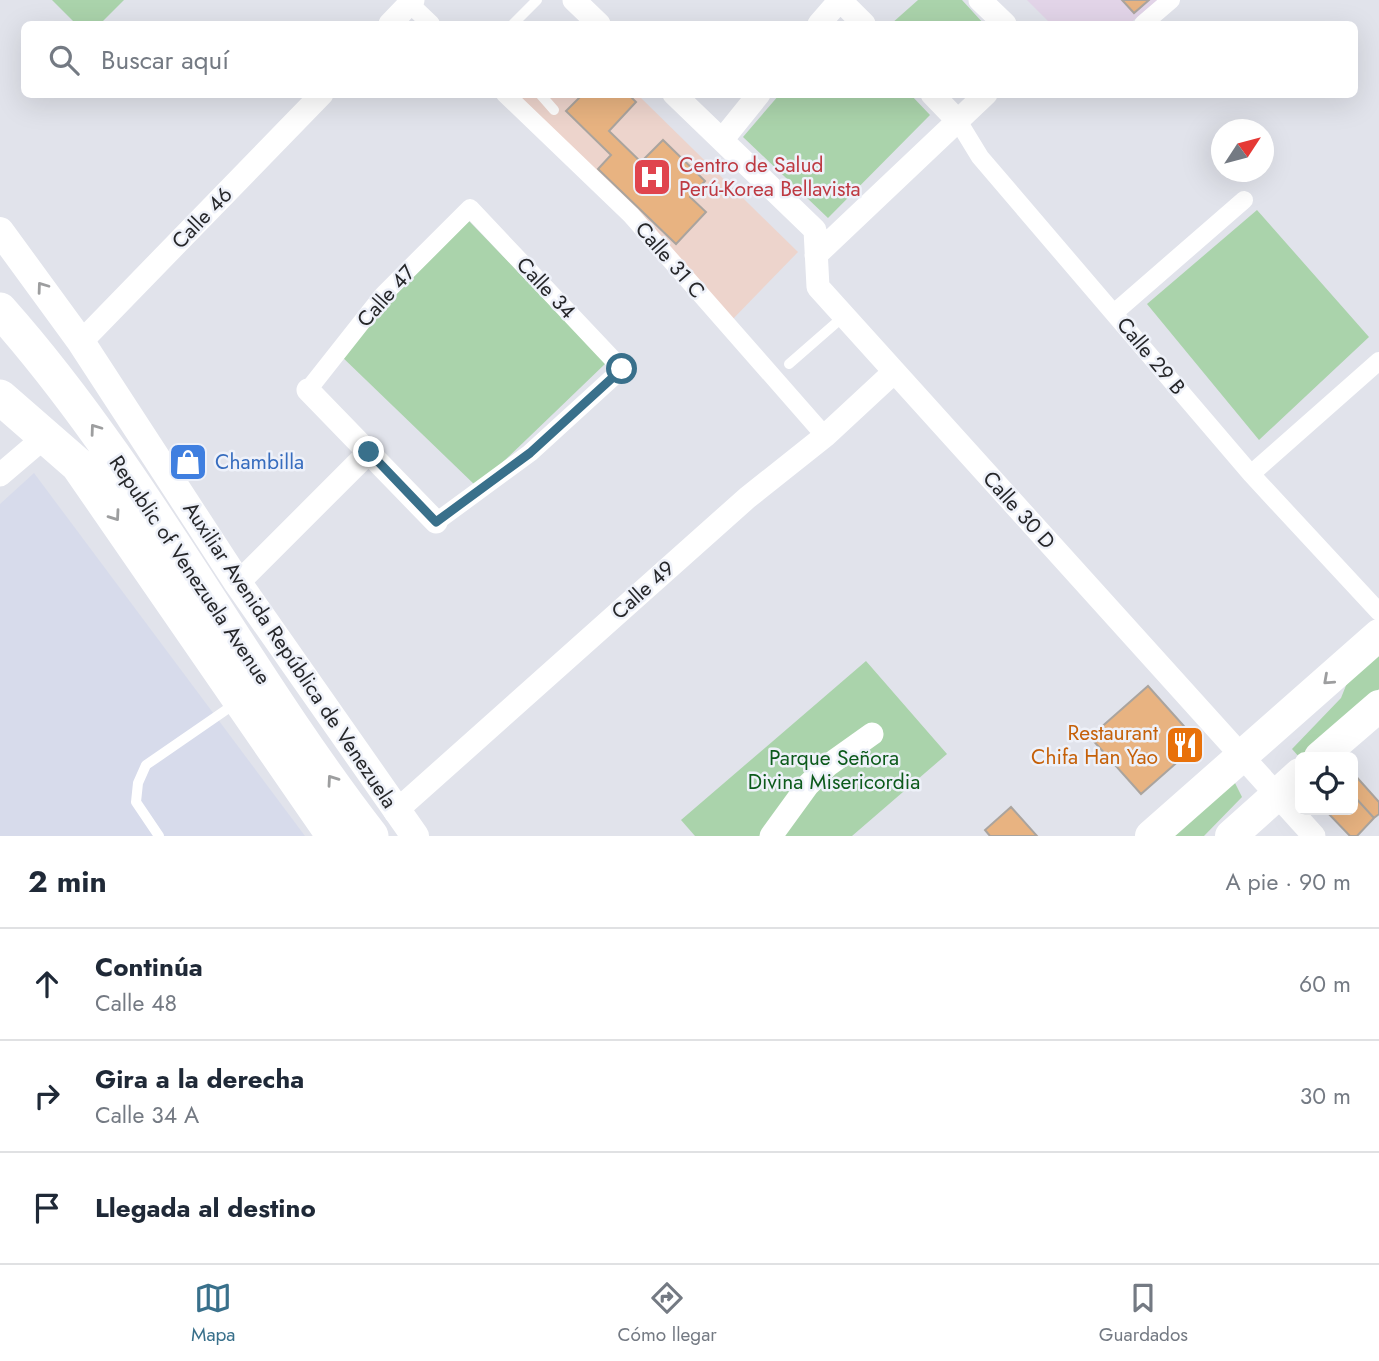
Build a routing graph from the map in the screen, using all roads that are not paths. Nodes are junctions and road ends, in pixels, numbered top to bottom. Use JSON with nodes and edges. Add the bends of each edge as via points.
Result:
{"nodes":[{"id":1,"x":537,"y":0,"type":"edge"},
{"id":2,"x":574,"y":0,"type":"edge"},
{"id":3,"x":840,"y":0,"type":"edge"},
{"id":4,"x":980,"y":0,"type":"edge"},
{"id":5,"x":1171,"y":0,"type":"edge"},
{"id":6,"x":411,"y":2,"type":"edge"},
{"id":7,"x":393,"y":21,"type":"edge"},
{"id":8,"x":428,"y":21,"type":"edge"},
{"id":9,"x":516,"y":21,"type":"edge"},
{"id":10,"x":596,"y":21,"type":"edge"},
{"id":11,"x":822,"y":21,"type":"edge"},
{"id":12,"x":861,"y":21,"type":"edge"},
{"id":13,"x":1002,"y":21,"type":"edge"},
{"id":14,"x":1146,"y":21,"type":"edge"},
{"id":15,"x":318,"y":98,"type":"edge"},
{"id":16,"x":509,"y":98,"type":"edge"},
{"id":17,"x":544,"y":98,"type":"edge"},
{"id":18,"x":678,"y":98,"type":"edge"},
{"id":19,"x":756,"y":98,"type":"edge"},
{"id":20,"x":936,"y":98,"type":"edge"},
{"id":21,"x":982,"y":98,"type":"edge"},
{"id":22,"x":554,"y":110,"type":"dead end"},
{"id":23,"x":958,"y":121,"type":"junction"},
{"id":24,"x":722,"y":140,"type":"junction"},
{"id":25,"x":1244,"y":200,"type":"dead end"},
{"id":26,"x":470,"y":208,"type":"joint"},
{"id":27,"x":0,"y":231,"type":"edge"},
{"id":28,"x":816,"y":255,"type":"junction"},
{"id":29,"x":0,"y":310,"type":"edge"},
{"id":30,"x":1115,"y":313,"type":"junction"},
{"id":31,"x":844,"y":316,"type":"junction"},
{"id":32,"x":82,"y":342,"type":"junction"},
{"id":33,"x":1379,"y":360,"type":"edge"},
{"id":34,"x":789,"y":364,"type":"dead end"},
{"id":35,"x":894,"y":372,"type":"junction"},
{"id":36,"x":309,"y":390,"type":"joint"},
{"id":37,"x":0,"y":397,"type":"edge"},
{"id":38,"x":47,"y":435,"type":"junction"},
{"id":39,"x":825,"y":436,"type":"junction"},
{"id":40,"x":369,"y":452,"type":"junction"},
{"id":41,"x":1251,"y":474,"type":"junction"},
{"id":42,"x":0,"y":475,"type":"edge"},
{"id":43,"x":436,"y":522,"type":"joint"},
{"id":44,"x":238,"y":583,"type":"junction"},
{"id":45,"x":1379,"y":612,"type":"edge"},
{"id":46,"x":1379,"y":635,"type":"edge"},
{"id":47,"x":242,"y":699,"type":"junction"},
{"id":48,"x":1379,"y":706,"type":"edge"},
{"id":49,"x":872,"y":734,"type":"dead end"},
{"id":50,"x":1326,"y":752,"type":"edge"},
{"id":51,"x":1243,"y":756,"type":"junction"},
{"id":52,"x":1289,"y":784,"type":"edge"},
{"id":53,"x":383,"y":824,"type":"edge"},
{"id":54,"x":159,"y":836,"type":"edge"},
{"id":55,"x":334,"y":836,"type":"edge"},
{"id":56,"x":415,"y":836,"type":"edge"},
{"id":57,"x":771,"y":836,"type":"edge"},
{"id":58,"x":1151,"y":836,"type":"edge"},
{"id":59,"x":1231,"y":836,"type":"edge"},
{"id":60,"x":1314,"y":836,"type":"edge"}],
"edges":[{"from":1,"to":9,"type":"lane"},
{"from":2,"to":10,"type":"street"},
{"from":3,"to":11,"type":"street"},
{"from":3,"to":12,"type":"street"},
{"from":4,"to":13,"type":"street"},
{"from":5,"to":14,"type":"street"},
{"from":6,"to":7,"type":"street"},
{"from":6,"to":8,"type":"street"},
{"from":15,"to":32,"type":"street","name":"Calle 46"},
{"from":16,"to":39,"type":"street","name":"Calle 31 C","via":[[631,215]]},
{"from":17,"to":22,"type":"lane"},
{"from":18,"to":24,"type":"street","name":"Calle 30 D"},
{"from":19,"to":24,"type":"street"},
{"from":20,"to":23,"type":"street","name":"Calle 29 B"},
{"from":21,"to":23,"type":"street"},
{"from":23,"to":28,"type":"street"},
{"from":23,"to":30,"type":"street","name":"Calle 29 B","via":[[980,157]]},
{"from":24,"to":28,"type":"street","name":"Calle 30 D","via":[[815,230]]},
{"from":25,"to":30,"type":"street"},
{"from":26,"to":36,"type":"street","name":"Calle 47","via":[[383,295]]},
{"from":26,"to":43,"type":"street","name":"Calle 34","via":[[622,369],[530,453]]},
{"from":32,"to":27,"type":"street","name":"Auxiliar Avenida República de Venezuela","one_way":true},
{"from":28,"to":31,"type":"street","name":"Calle 30 D","via":[[818,286]]},
{"from":53,"to":29,"type":"main road","name":"Republic of Venezuela Avenue","one_way":true,"via":[[97,432]]},
{"from":30,"to":41,"type":"street","name":"Calle 29 B"},
{"from":31,"to":34,"type":"lane"},
{"from":31,"to":35,"type":"street","name":"Calle 30 D"},
{"from":32,"to":44,"type":"street","name":"Auxiliar Avenida República de Venezuela"},
{"from":33,"to":41,"type":"street"},
{"from":35,"to":39,"type":"street","name":"Calle 49"},
{"from":35,"to":51,"type":"street","name":"Calle 30 D"},
{"from":36,"to":40,"type":"street"},
{"from":37,"to":38,"type":"main road","name":"Republic of Venezuela Avenue"},
{"from":38,"to":42,"type":"street"},
{"from":38,"to":47,"type":"main road","name":"Republic of Venezuela Avenue","one_way":true,"via":[[78,465]]},
{"from":39,"to":53,"type":"street","name":"Calle 49","via":[[747,498]]},
{"from":40,"to":43,"type":"street"},
{"from":40,"to":44,"type":"street"},
{"from":41,"to":45,"type":"street","name":"Calle 29 B"},
{"from":44,"to":53,"type":"street","name":"Auxiliar Avenida República de Venezuela"},
{"from":46,"to":51,"type":"main road","one_way":true},
{"from":47,"to":54,"type":"lane","via":[[146,765],[136,802]]},
{"from":47,"to":55,"type":"main road","name":"Republic of Venezuela Avenue"},
{"from":48,"to":50,"type":"main road"},
{"from":49,"to":57,"type":"street","via":[[808,785]]},
{"from":51,"to":52,"type":"street","name":"Calle 30 D"},
{"from":51,"to":58,"type":"main road"},
{"from":52,"to":59,"type":"main road"},
{"from":52,"to":60,"type":"street","name":"Calle 30 D"},
{"from":53,"to":56,"type":"street","name":"Auxiliar Avenida República de Venezuela"}]}
